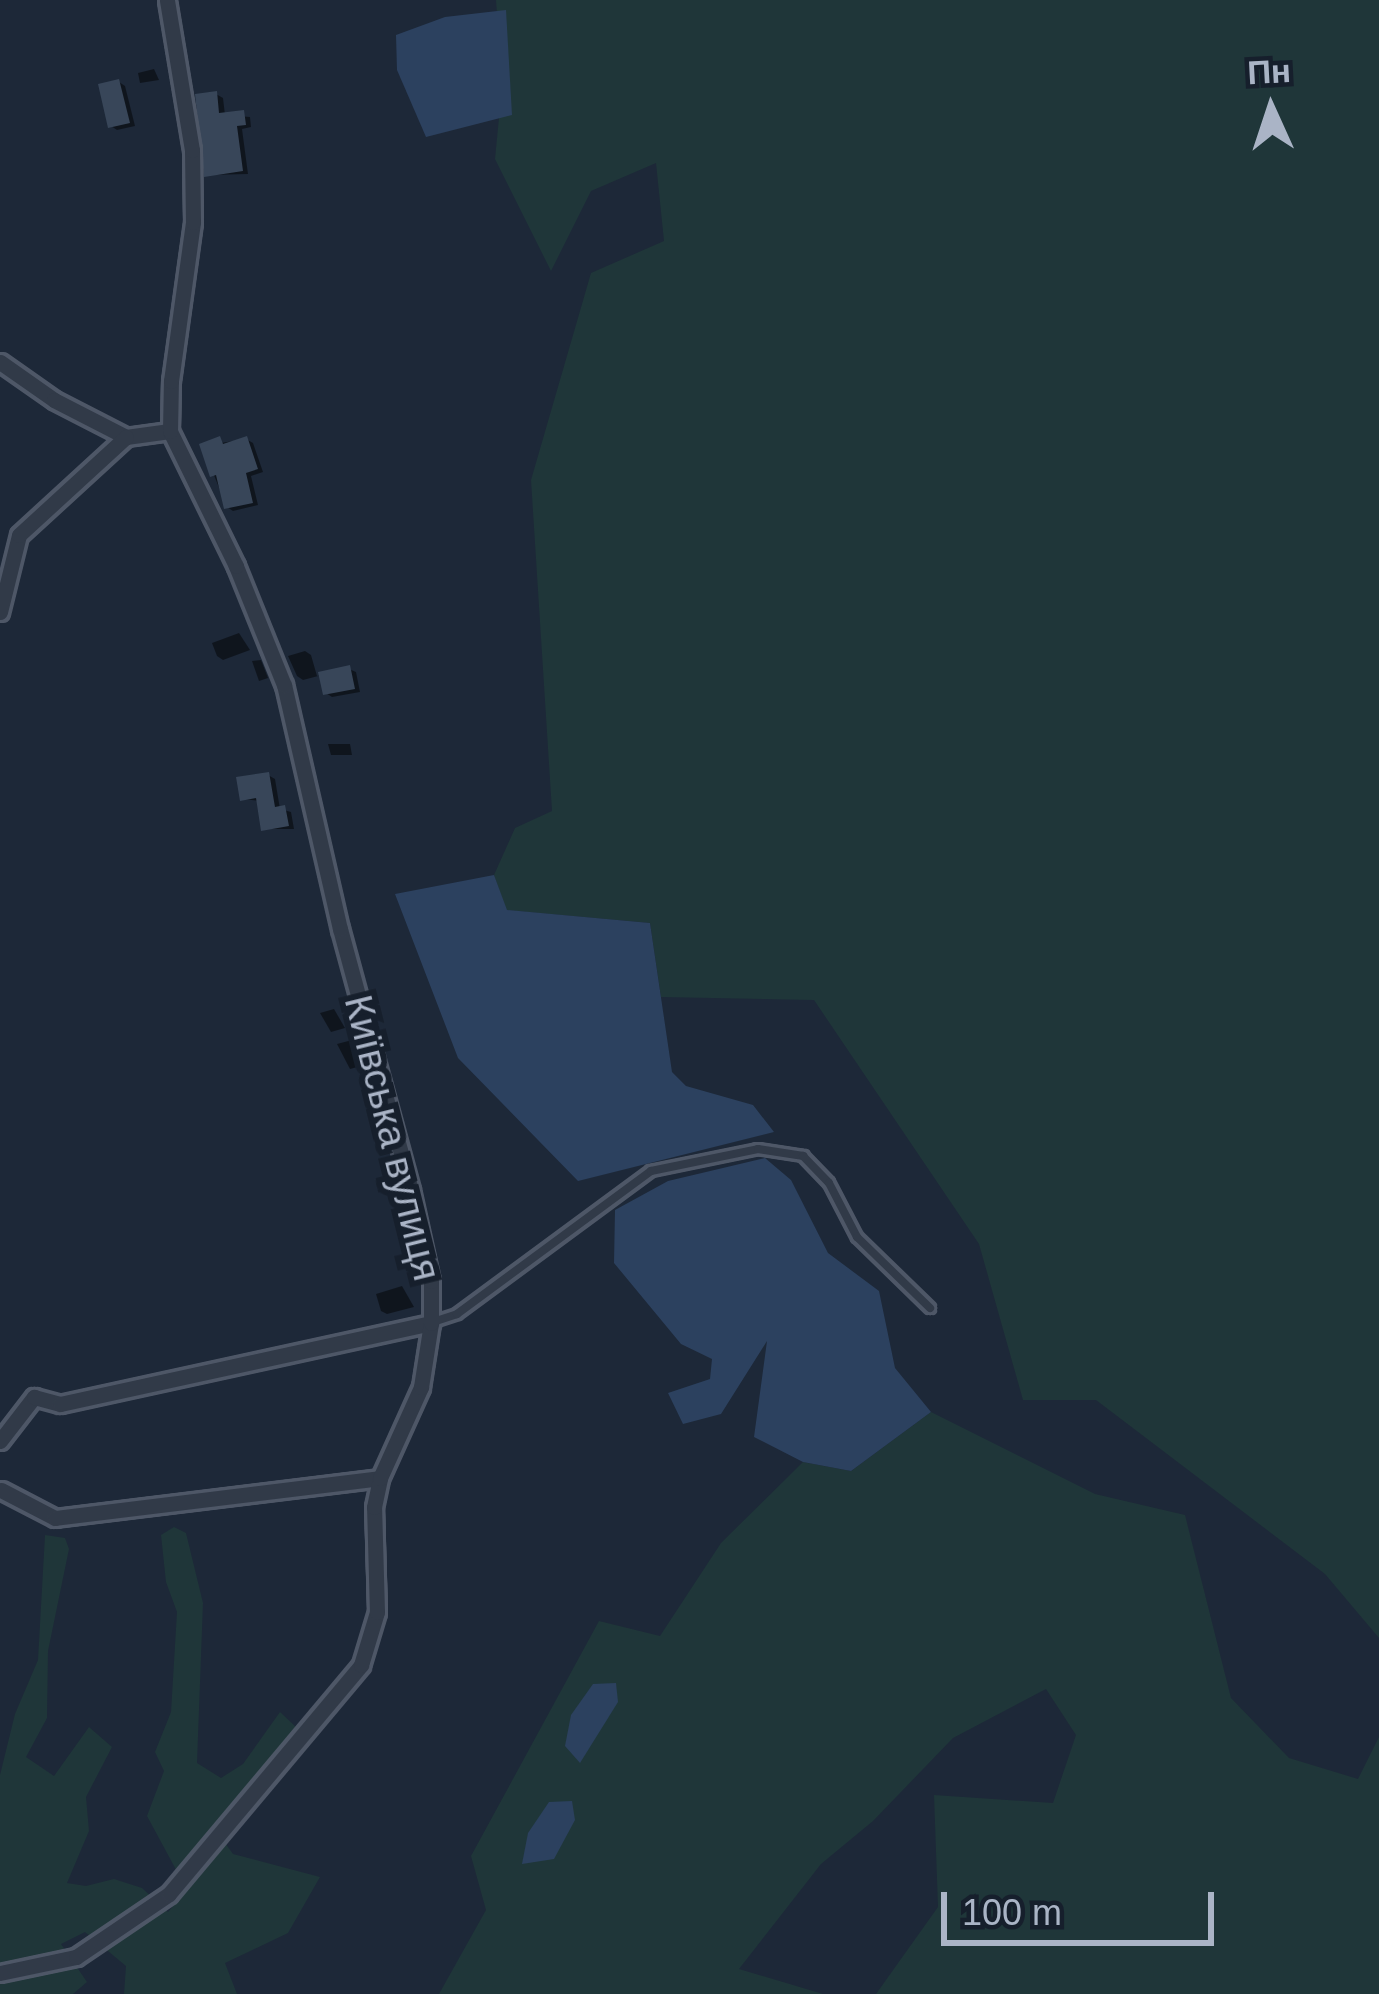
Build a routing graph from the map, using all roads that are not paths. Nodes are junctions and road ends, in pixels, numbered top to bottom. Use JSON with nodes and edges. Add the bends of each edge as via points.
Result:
{"nodes":[{"id":1,"x":167,"y":0,"type":"edge"},
{"id":2,"x":0,"y":362,"type":"edge"},
{"id":3,"x":170,"y":431,"type":"junction"},
{"id":4,"x":126,"y":437,"type":"junction"},
{"id":5,"x":0,"y":612,"type":"edge"},
{"id":6,"x":931,"y":1308,"type":"dead end"},
{"id":7,"x":431,"y":1323,"type":"junction"},
{"id":8,"x":0,"y":1441,"type":"edge"},
{"id":9,"x":380,"y":1478,"type":"junction"},
{"id":10,"x":0,"y":1487,"type":"edge"},
{"id":11,"x":0,"y":1973,"type":"edge"}],
"edges":[{"from":1,"to":3,"type":"street","name":"Київська вулиця","via":[[192,151],[193,222]]},
{"from":2,"to":4,"type":"street"},
{"from":3,"to":4,"type":"street"},
{"from":3,"to":7,"type":"street","name":"Київська вулиця","via":[[284,685],[411,1190],[431,1281]]},
{"from":4,"to":5,"type":"street","via":[[19,535]]},
{"from":6,"to":7,"type":"lane","via":[[857,1237],[829,1183],[803,1156],[758,1149],[651,1171],[457,1314]]},
{"from":7,"to":8,"type":"street","via":[[60,1403],[34,1397]]},
{"from":7,"to":9,"type":"street","name":"Київська вулиця","via":[[421,1387]]},
{"from":9,"to":10,"type":"street","via":[[55,1518]]},
{"from":9,"to":11,"type":"street","name":"Київська вулиця","via":[[376,1612],[361,1666],[169,1894],[76,1957]]}]}
